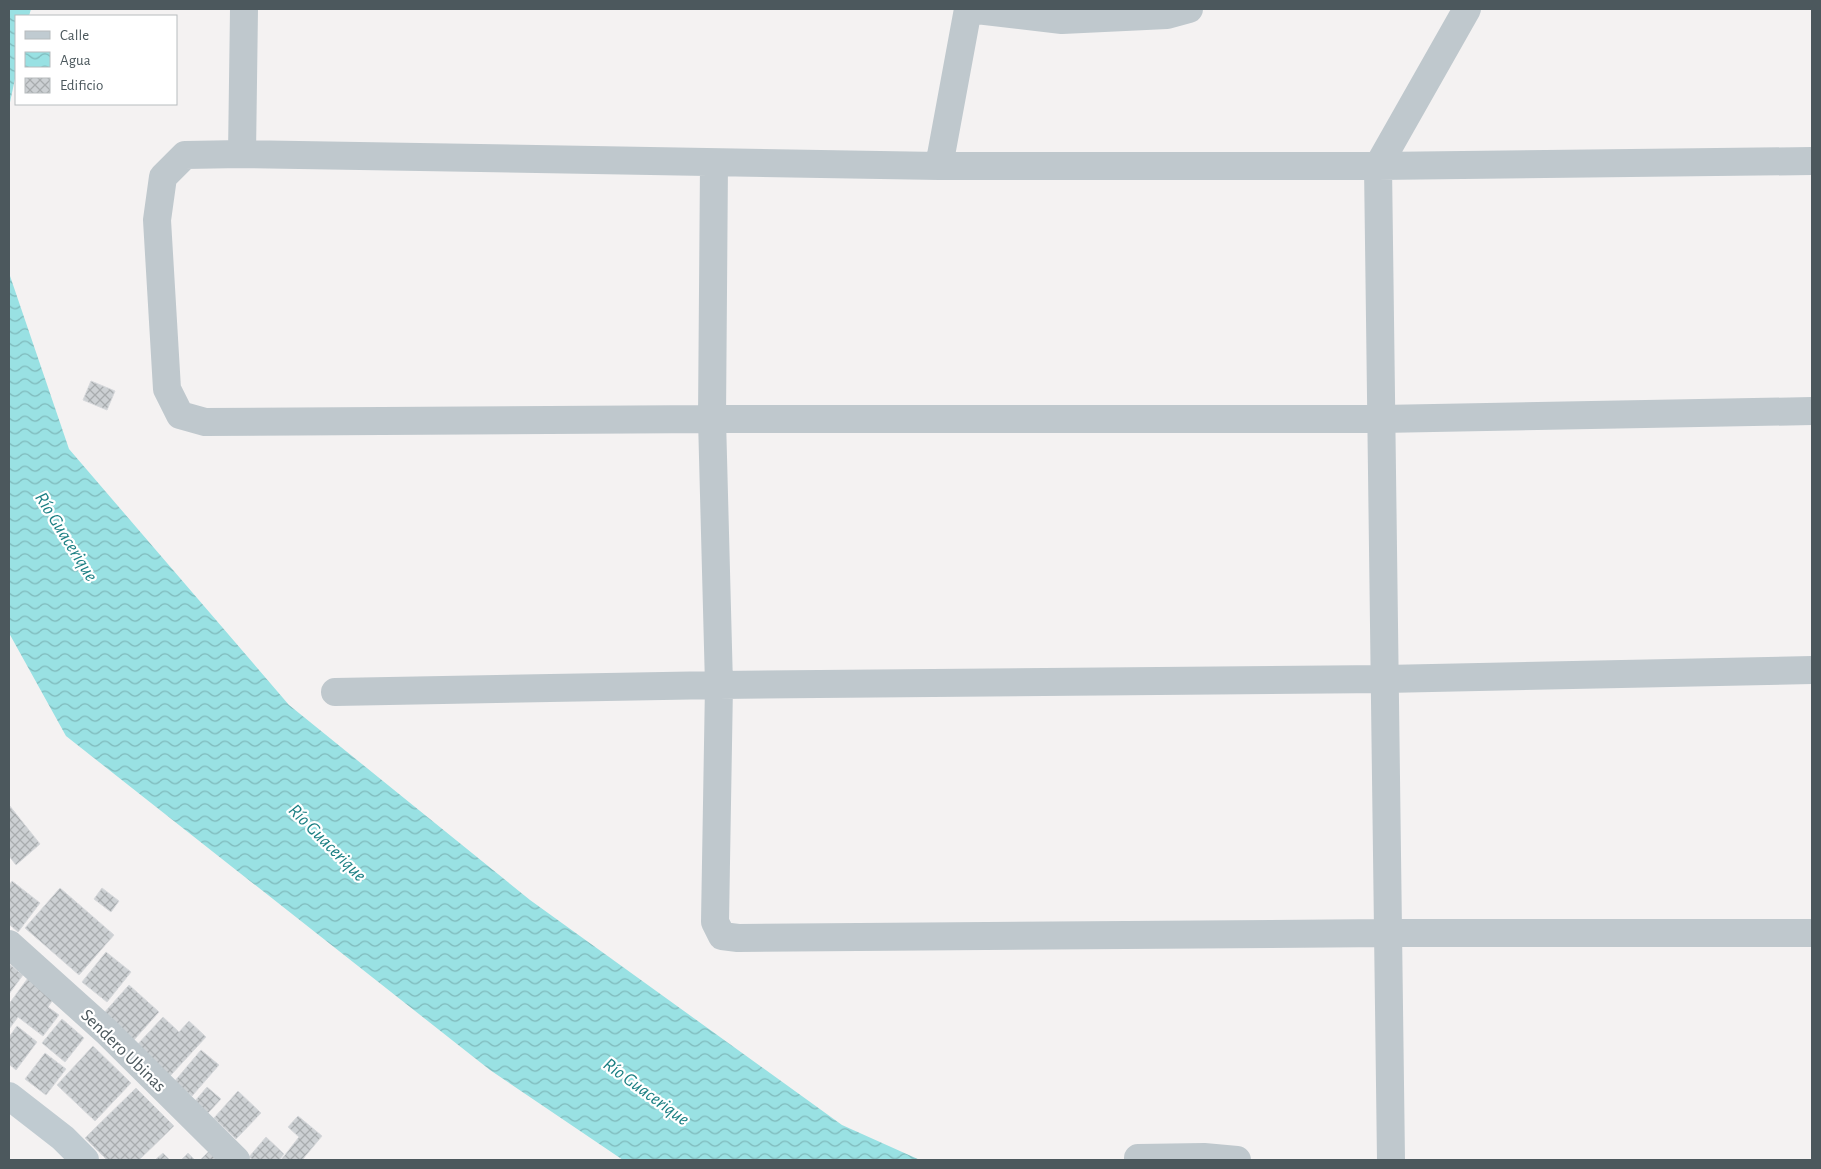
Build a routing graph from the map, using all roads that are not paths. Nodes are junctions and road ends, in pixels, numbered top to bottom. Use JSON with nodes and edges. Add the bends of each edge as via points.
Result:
{"nodes":[{"id":1,"x":244,"y":9,"type":"edge"},
{"id":2,"x":968,"y":9,"type":"edge"},
{"id":3,"x":1189,"y":9,"type":"edge"},
{"id":4,"x":1467,"y":9,"type":"edge"},
{"id":5,"x":242,"y":154,"type":"junction"},
{"id":6,"x":1812,"y":161,"type":"edge"},
{"id":7,"x":714,"y":163,"type":"junction"},
{"id":8,"x":939,"y":166,"type":"junction"},
{"id":9,"x":1378,"y":166,"type":"junction"},
{"id":10,"x":1812,"y":411,"type":"edge"},
{"id":11,"x":712,"y":419,"type":"junction"},
{"id":12,"x":1381,"y":419,"type":"junction"},
{"id":13,"x":1812,"y":670,"type":"edge"},
{"id":14,"x":1385,"y":680,"type":"junction"},
{"id":15,"x":719,"y":685,"type":"junction"},
{"id":16,"x":335,"y":692,"type":"dead end"},
{"id":17,"x":1388,"y":932,"type":"junction"},
{"id":18,"x":1812,"y":933,"type":"edge"},
{"id":19,"x":9,"y":944,"type":"edge"},
{"id":20,"x":9,"y":1096,"type":"edge"},
{"id":21,"x":1138,"y":1158,"type":"dead end"},
{"id":22,"x":85,"y":1160,"type":"edge"},
{"id":23,"x":236,"y":1160,"type":"edge"},
{"id":24,"x":1237,"y":1160,"type":"edge"},
{"id":25,"x":1391,"y":1160,"type":"edge"}],
"edges":[{"from":1,"to":5,"type":"street"},
{"from":2,"to":3,"type":"street","via":[[1062,20],[1167,15]]},
{"from":2,"to":8,"type":"street"},
{"from":4,"to":9,"type":"street"},
{"from":5,"to":7,"type":"street"},
{"from":5,"to":11,"type":"street","via":[[184,155],[164,177],[157,220],[167,389],[180,415],[205,422]]},
{"from":6,"to":9,"type":"street"},
{"from":7,"to":8,"type":"street"},
{"from":7,"to":11,"type":"street"},
{"from":8,"to":9,"type":"street"},
{"from":9,"to":12,"type":"street"},
{"from":10,"to":12,"type":"street"},
{"from":11,"to":12,"type":"street"},
{"from":11,"to":15,"type":"street"},
{"from":12,"to":14,"type":"street"},
{"from":13,"to":14,"type":"street"},
{"from":14,"to":15,"type":"street"},
{"from":14,"to":17,"type":"street"},
{"from":15,"to":16,"type":"street"},
{"from":15,"to":17,"type":"street","via":[[714,922],[722,936]]},
{"from":17,"to":18,"type":"street"},
{"from":17,"to":25,"type":"street"},
{"from":19,"to":23,"type":"street","name":"Sendero Ubinas","via":[[107,1032]]},
{"from":20,"to":22,"type":"street","via":[[63,1138]]},
{"from":21,"to":24,"type":"street"}]}
